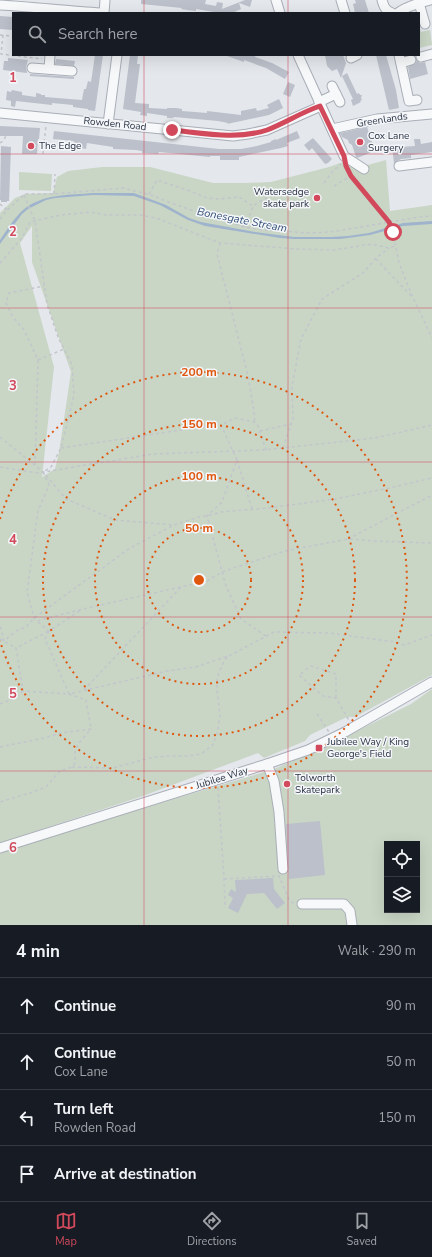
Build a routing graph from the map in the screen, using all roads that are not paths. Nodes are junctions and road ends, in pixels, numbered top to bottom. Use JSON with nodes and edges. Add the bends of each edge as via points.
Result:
{"nodes":[{"id":1,"x":105,"y":0,"type":"edge"},
{"id":2,"x":276,"y":0,"type":"edge"},
{"id":3,"x":341,"y":0,"type":"edge"},
{"id":4,"x":382,"y":0,"type":"edge"},
{"id":5,"x":430,"y":0,"type":"edge"},
{"id":6,"x":30,"y":3,"type":"edge"},
{"id":7,"x":419,"y":3,"type":"junction"},
{"id":8,"x":0,"y":5,"type":"edge"},
{"id":9,"x":54,"y":11,"type":"edge"},
{"id":10,"x":78,"y":12,"type":"edge"},
{"id":11,"x":102,"y":12,"type":"edge"},
{"id":12,"x":280,"y":12,"type":"edge"},
{"id":13,"x":345,"y":12,"type":"edge"},
{"id":14,"x":390,"y":12,"type":"edge"},
{"id":15,"x":400,"y":12,"type":"edge"},
{"id":16,"x":425,"y":24,"type":"dead end"},
{"id":17,"x":117,"y":56,"type":"edge"},
{"id":18,"x":298,"y":56,"type":"edge"},
{"id":19,"x":50,"y":57,"type":"edge"},
{"id":20,"x":421,"y":57,"type":"dead end"},
{"id":21,"x":431,"y":57,"type":"edge"},
{"id":22,"x":400,"y":59,"type":"edge"},
{"id":23,"x":412,"y":60,"type":"dead end"},
{"id":24,"x":32,"y":68,"type":"dead end"},
{"id":25,"x":49,"y":69,"type":"junction"},
{"id":26,"x":72,"y":71,"type":"dead end"},
{"id":27,"x":336,"y":94,"type":"dead end"},
{"id":28,"x":413,"y":100,"type":"dead end"},
{"id":29,"x":320,"y":104,"type":"junction"},
{"id":30,"x":0,"y":113,"type":"edge"},
{"id":31,"x":432,"y":114,"type":"edge"},
{"id":32,"x":108,"y":124,"type":"junction"},
{"id":33,"x":332,"y":130,"type":"junction"},
{"id":34,"x":432,"y":162,"type":"edge"},
{"id":35,"x":400,"y":166,"type":"dead end"},
{"id":36,"x":364,"y":169,"type":"dead end"},
{"id":37,"x":432,"y":682,"type":"edge"},
{"id":38,"x":267,"y":764,"type":"junction"},
{"id":39,"x":0,"y":848,"type":"edge"},
{"id":40,"x":284,"y":869,"type":"dead end"},
{"id":41,"x":302,"y":904,"type":"road end"},
{"id":42,"x":352,"y":925,"type":"edge"}],
"edges":[{"from":1,"to":11,"type":"street"},
{"from":2,"to":12,"type":"street"},
{"from":3,"to":13,"type":"street"},
{"from":4,"to":14,"type":"street","via":[[386,10]]},
{"from":5,"to":7,"type":"street"},
{"from":6,"to":8,"type":"street"},
{"from":6,"to":9,"type":"street"},
{"from":7,"to":15,"type":"street"},
{"from":7,"to":16,"type":"street"},
{"from":9,"to":10,"type":"street"},
{"from":17,"to":32,"type":"street"},
{"from":18,"to":29,"type":"street"},
{"from":19,"to":25,"type":"street"},
{"from":20,"to":21,"type":"street"},
{"from":22,"to":23,"type":"street"},
{"from":22,"to":28,"type":"street"},
{"from":24,"to":25,"type":"street"},
{"from":25,"to":26,"type":"street"},
{"from":27,"to":29,"type":"street","name":"Rowden Road"},
{"from":29,"to":32,"type":"street","name":"Rowden Road","via":[[267,130],[233,136]]},
{"from":29,"to":33,"type":"street"},
{"from":30,"to":32,"type":"street","name":"Rowden Road"},
{"from":31,"to":33,"type":"street","name":"Greenlands","via":[[377,119]]},
{"from":33,"to":36,"type":"street","via":[[344,156]]},
{"from":34,"to":35,"type":"street"},
{"from":37,"to":38,"type":"street","name":"Jubilee Way","via":[[345,732],[308,750]]},
{"from":38,"to":39,"type":"street","name":"Jubilee Way"},
{"from":38,"to":40,"type":"street","via":[[274,781]]},
{"from":41,"to":42,"type":"street","via":[[344,904],[350,911]]}]}
